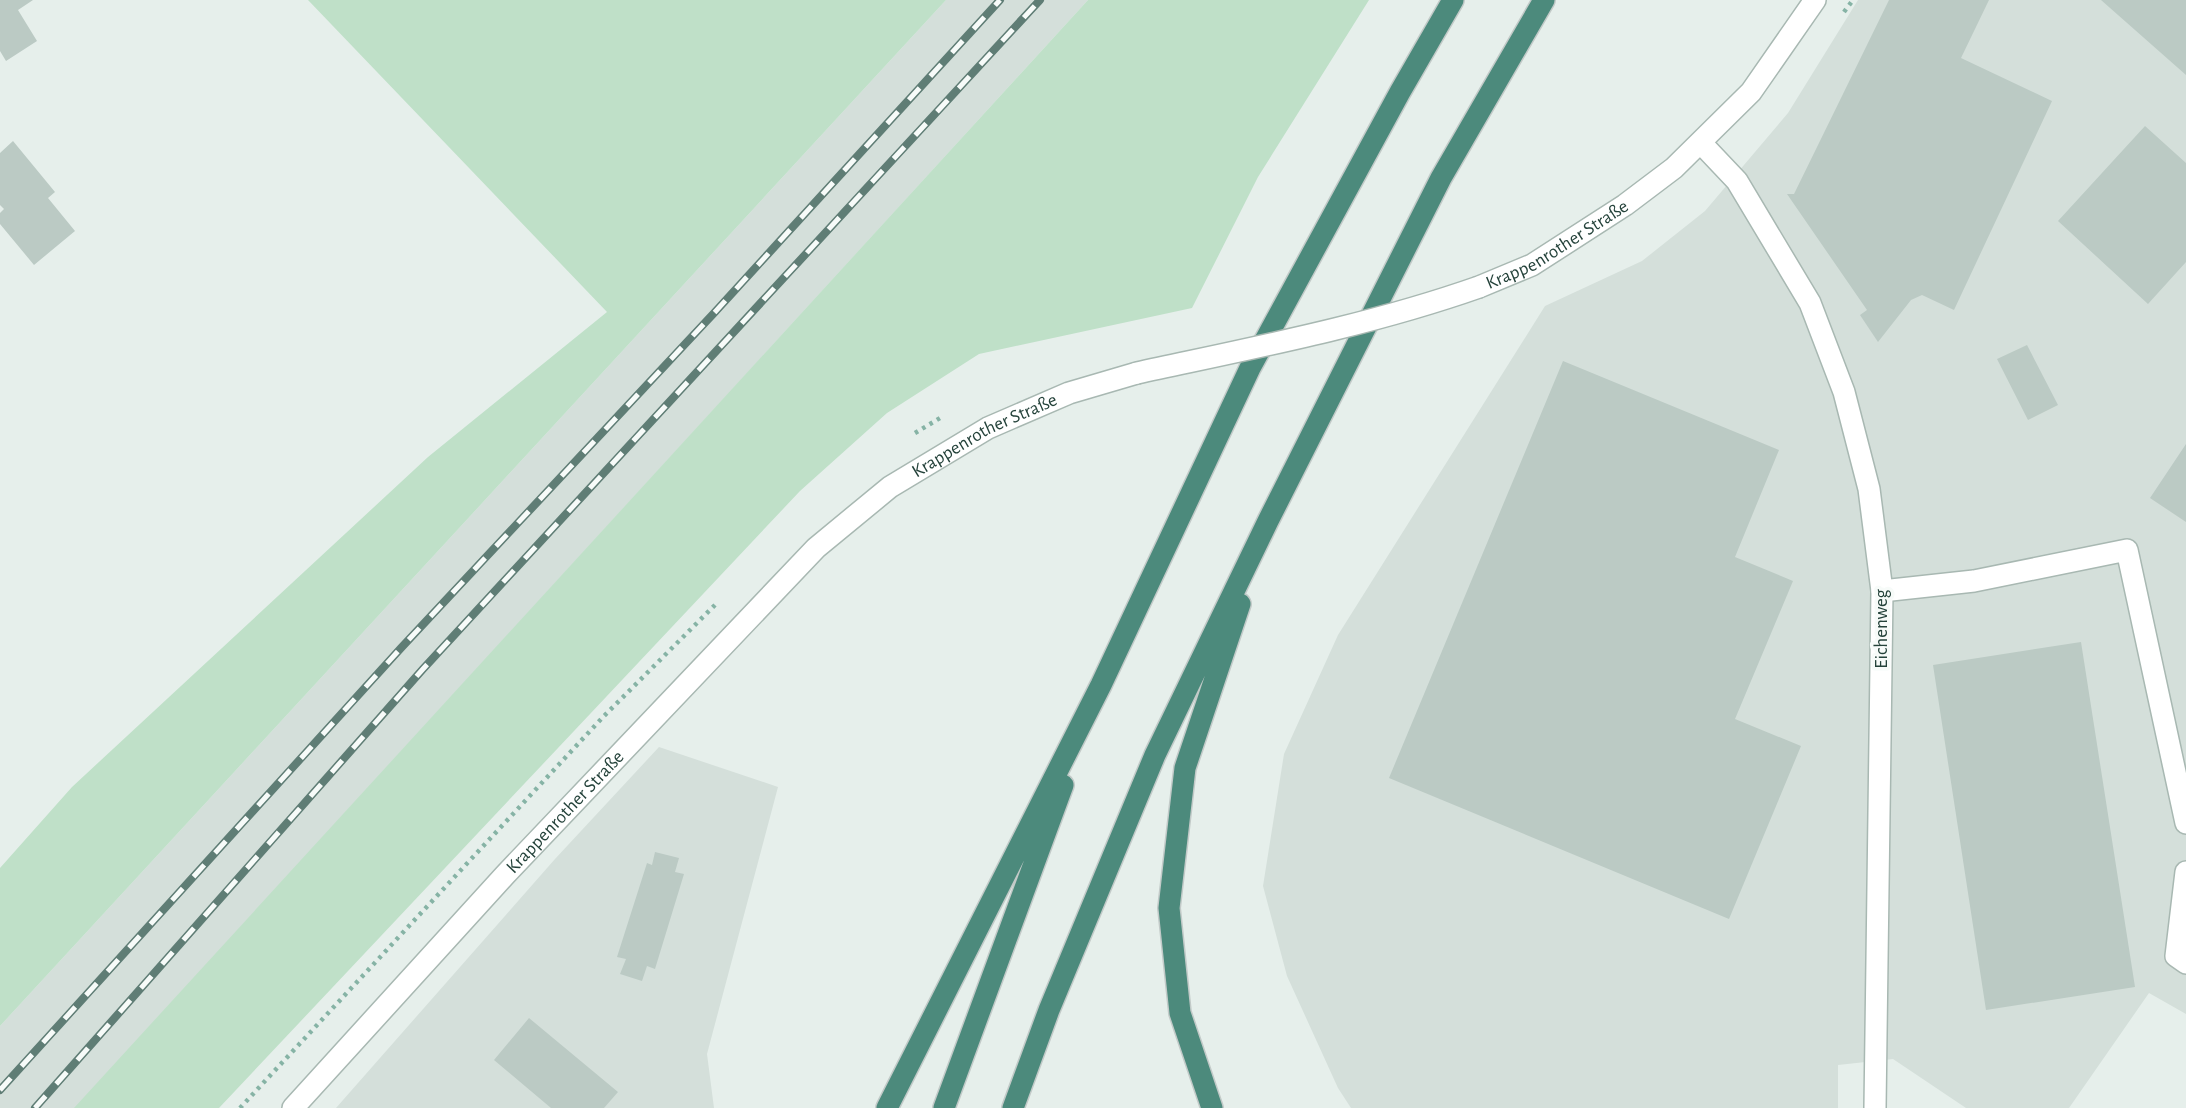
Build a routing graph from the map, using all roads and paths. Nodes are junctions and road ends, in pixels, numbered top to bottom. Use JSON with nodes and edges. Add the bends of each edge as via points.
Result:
{"nodes":[{"id":1,"x":1453,"y":0,"type":"edge"},
{"id":2,"x":1544,"y":0,"type":"edge"},
{"id":3,"x":1815,"y":0,"type":"edge"},
{"id":4,"x":1701,"y":143,"type":"junction"},
{"id":5,"x":1268,"y":521,"type":"junction"},
{"id":6,"x":1882,"y":591,"type":"junction"},
{"id":7,"x":1101,"y":685,"type":"junction"},
{"id":8,"x":2186,"y":823,"type":"edge"},
{"id":9,"x":2186,"y":872,"type":"edge"},
{"id":10,"x":2186,"y":963,"type":"edge"},
{"id":11,"x":293,"y":1108,"type":"edge"},
{"id":12,"x":887,"y":1108,"type":"edge"},
{"id":13,"x":944,"y":1108,"type":"edge"},
{"id":14,"x":1013,"y":1108,"type":"edge"},
{"id":15,"x":1212,"y":1108,"type":"edge"},
{"id":16,"x":1875,"y":1108,"type":"edge"}],
"edges":[{"from":1,"to":7,"type":"highway","via":[[1250,368]]},
{"from":2,"to":5,"type":"highway","via":[[1441,178]]},
{"from":3,"to":4,"type":"street","name":"Krappenrother Straße","via":[[1751,92]]},
{"from":4,"to":6,"type":"street","name":"Eichenweg","via":[[1737,181],[1810,303],[1844,392],[1869,489]]},
{"from":4,"to":11,"type":"street","name":"Krappenrother Straße","bridge":true,"via":[[1625,205],[1532,265],[1418,309],[1137,373],[1069,393],[988,428],[890,487],[816,548],[547,830]]},
{"from":5,"to":14,"type":"highway","via":[[1155,755]]},
{"from":5,"to":15,"type":"highway","via":[[1185,768],[1169,908],[1180,1013]]},
{"from":6,"to":8,"type":"street","via":[[1974,581],[2127,550]]},
{"from":6,"to":16,"type":"street","name":"Eichenweg"},
{"from":7,"to":12,"type":"highway"},
{"from":7,"to":13,"type":"highway"},
{"from":9,"to":10,"type":"street","via":[[2176,956]]}]}
